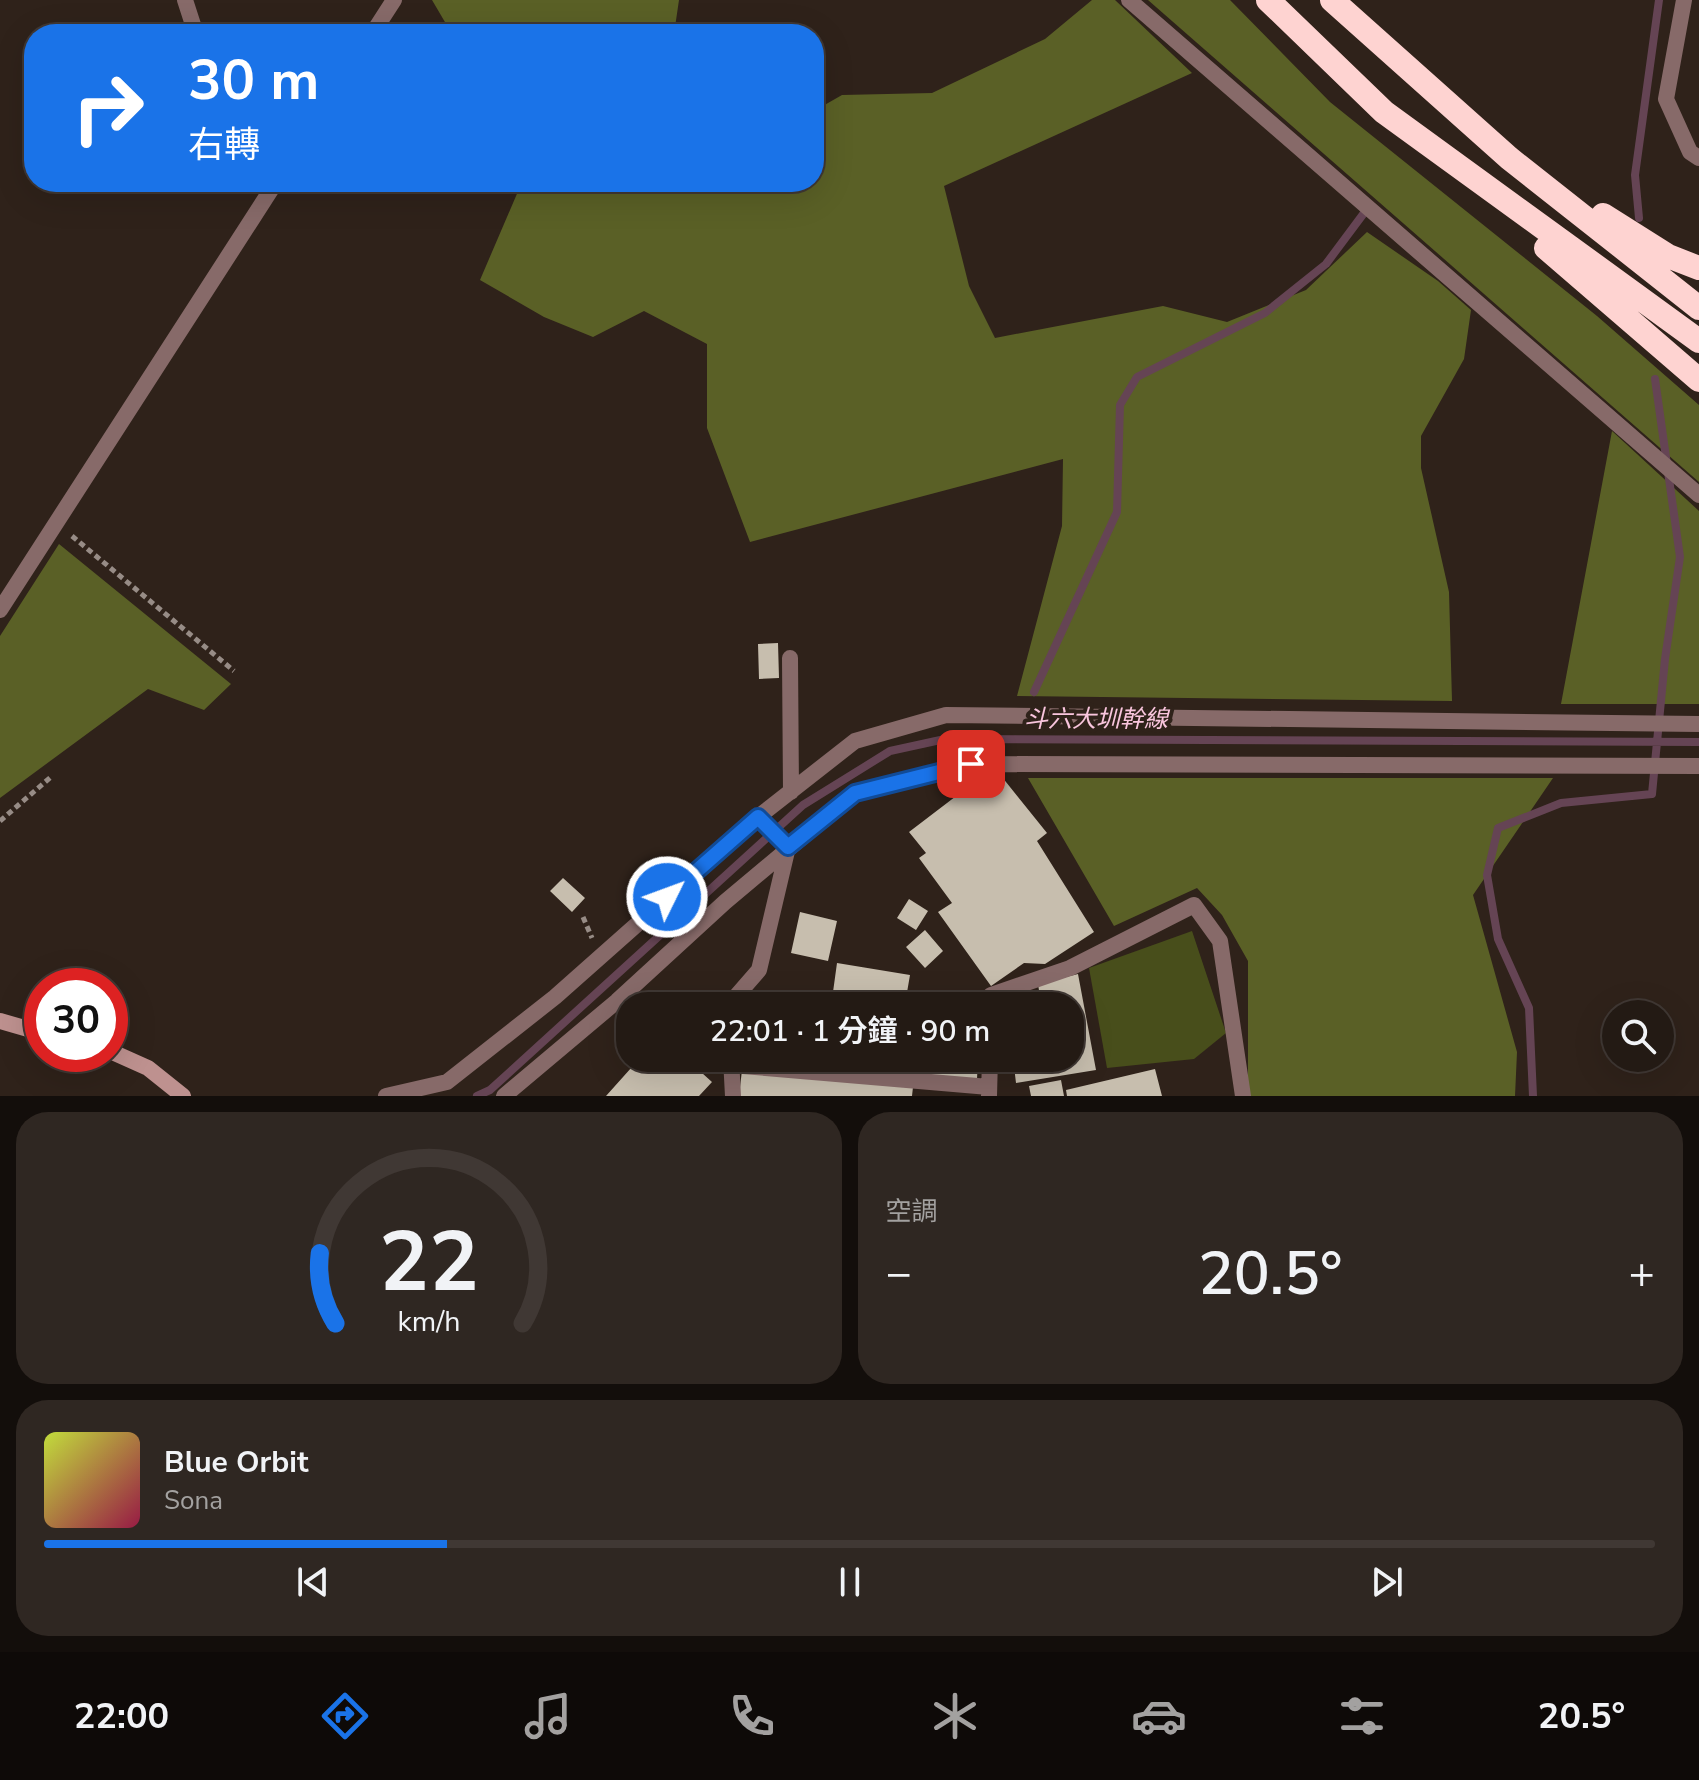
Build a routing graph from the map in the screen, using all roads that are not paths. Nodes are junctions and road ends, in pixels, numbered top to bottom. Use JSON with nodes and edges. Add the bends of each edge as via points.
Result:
{"nodes":[{"id":1,"x":185,"y":0,"type":"edge"},
{"id":2,"x":394,"y":0,"type":"edge"},
{"id":3,"x":1129,"y":0,"type":"edge"},
{"id":4,"x":1268,"y":0,"type":"edge"},
{"id":5,"x":1332,"y":0,"type":"edge"},
{"id":6,"x":1684,"y":0,"type":"edge"},
{"id":7,"x":193,"y":24,"type":"edge"},
{"id":8,"x":378,"y":24,"type":"edge"},
{"id":9,"x":1436,"y":151,"type":"junction"},
{"id":10,"x":1509,"y":158,"type":"junction"},
{"id":11,"x":1699,"y":158,"type":"edge"},
{"id":12,"x":270,"y":192,"type":"edge"},
{"id":13,"x":1699,"y":268,"type":"edge"},
{"id":14,"x":1699,"y":308,"type":"edge"},
{"id":15,"x":1699,"y":341,"type":"edge"},
{"id":16,"x":1699,"y":380,"type":"edge"},
{"id":17,"x":1699,"y":495,"type":"edge"},
{"id":18,"x":0,"y":610,"type":"edge"},
{"id":19,"x":790,"y":658,"type":"dead end"},
{"id":20,"x":1699,"y":724,"type":"edge"},
{"id":21,"x":1699,"y":766,"type":"edge"},
{"id":22,"x":791,"y":792,"type":"junction"},
{"id":23,"x":758,"y":817,"type":"junction"},
{"id":24,"x":788,"y":847,"type":"junction"},
{"id":25,"x":742,"y":992,"type":"edge"},
{"id":26,"x":1000,"y":992,"type":"edge"},
{"id":27,"x":0,"y":1021,"type":"edge"},
{"id":28,"x":24,"y":1028,"type":"edge"},
{"id":29,"x":128,"y":1059,"type":"edge"},
{"id":30,"x":732,"y":1072,"type":"edge"},
{"id":31,"x":817,"y":1072,"type":"edge"},
{"id":32,"x":990,"y":1072,"type":"edge"},
{"id":33,"x":989,"y":1092,"type":"edge"},
{"id":34,"x":183,"y":1096,"type":"edge"},
{"id":35,"x":386,"y":1096,"type":"edge"},
{"id":36,"x":504,"y":1096,"type":"edge"},
{"id":37,"x":733,"y":1096,"type":"edge"},
{"id":38,"x":1243,"y":1096,"type":"edge"}],
"edges":[{"from":1,"to":7,"type":"street"},
{"from":2,"to":8,"type":"street"},
{"from":3,"to":17,"type":"street"},
{"from":4,"to":9,"type":"highway","via":[[1384,112]]},
{"from":5,"to":10,"type":"highway"},
{"from":6,"to":11,"type":"street","via":[[1666,99],[1690,152]]},
{"from":9,"to":15,"type":"highway"},
{"from":9,"to":16,"type":"highway"},
{"from":10,"to":13,"type":"highway","via":[[1668,256]]},
{"from":10,"to":14,"type":"highway"},
{"from":12,"to":18,"type":"street"},
{"from":19,"to":22,"type":"street"},
{"from":20,"to":22,"type":"street","via":[[946,715],[855,741]]},
{"from":21,"to":24,"type":"street","via":[[971,764],[855,793]]},
{"from":22,"to":23,"type":"street"},
{"from":23,"to":24,"type":"street"},
{"from":23,"to":35,"type":"street","via":[[555,997],[447,1082]]},
{"from":24,"to":25,"type":"street","via":[[759,970]]},
{"from":24,"to":36,"type":"street"},
{"from":26,"to":38,"type":"street","via":[[1070,968],[1194,905],[1220,941]]},
{"from":27,"to":28,"type":"street"},
{"from":29,"to":34,"type":"street"},
{"from":30,"to":37,"type":"street"},
{"from":31,"to":33,"type":"street"},
{"from":32,"to":33,"type":"street"}]}
